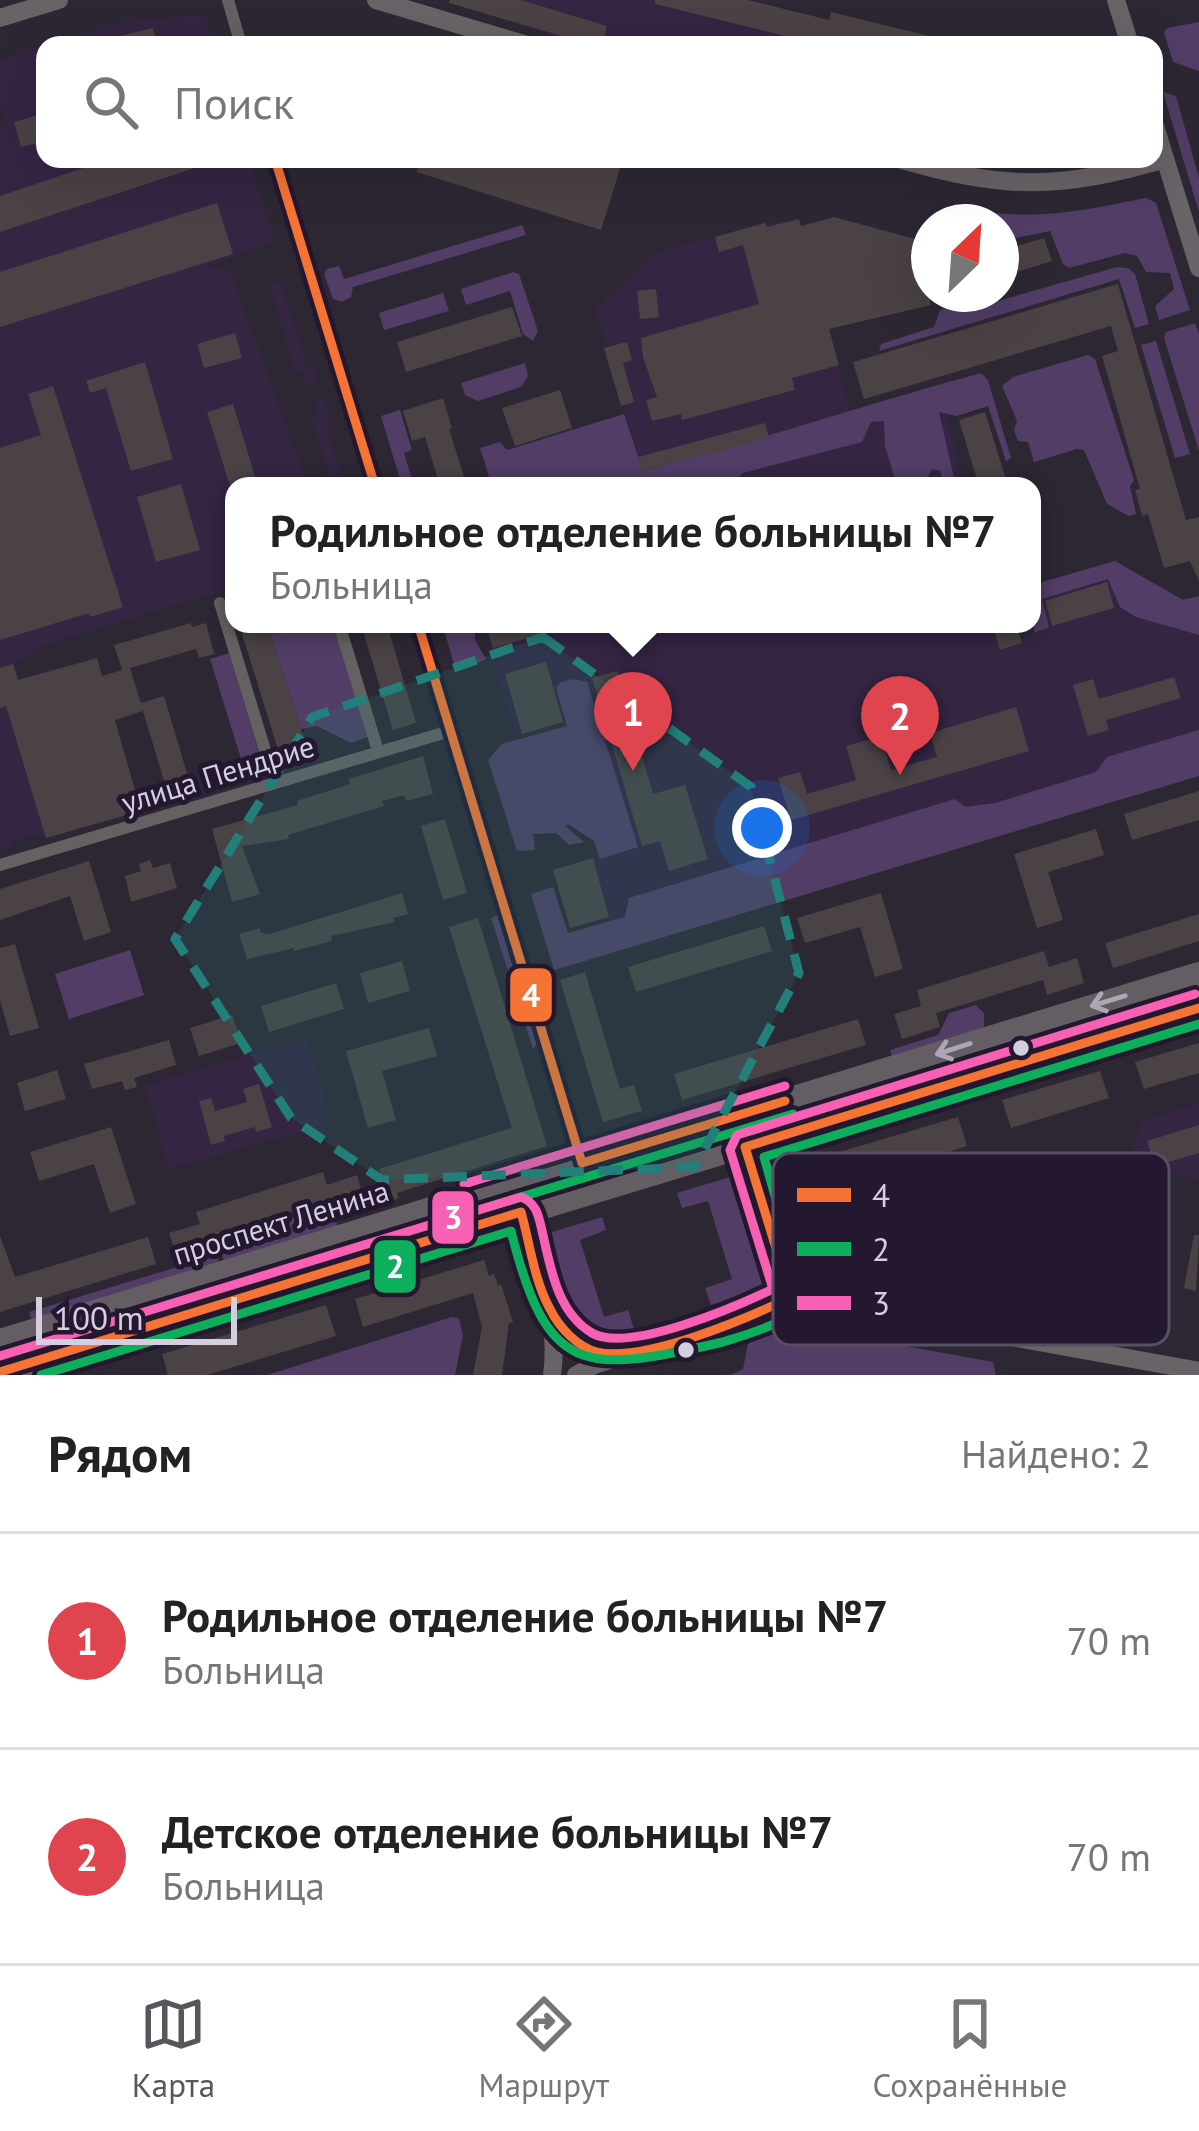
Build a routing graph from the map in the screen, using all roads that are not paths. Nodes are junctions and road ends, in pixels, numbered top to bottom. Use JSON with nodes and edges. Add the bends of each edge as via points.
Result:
{"nodes":[{"id":1,"x":59,"y":0,"type":"edge"},
{"id":2,"x":228,"y":0,"type":"edge"},
{"id":3,"x":376,"y":0,"type":"edge"},
{"id":4,"x":1116,"y":0,"type":"edge"},
{"id":5,"x":0,"y":19,"type":"edge"},
{"id":6,"x":238,"y":36,"type":"edge"},
{"id":7,"x":497,"y":36,"type":"edge"},
{"id":8,"x":1127,"y":36,"type":"edge"},
{"id":9,"x":1163,"y":152,"type":"edge"},
{"id":10,"x":1165,"y":159,"type":"joint"},
{"id":11,"x":278,"y":168,"type":"edge"},
{"id":12,"x":931,"y":168,"type":"edge"},
{"id":13,"x":1129,"y":168,"type":"edge"},
{"id":14,"x":1199,"y":268,"type":"edge"},
{"id":15,"x":372,"y":477,"type":"edge"},
{"id":16,"x":220,"y":602,"type":"dead end"},
{"id":17,"x":225,"y":618,"type":"edge"},
{"id":18,"x":229,"y":633,"type":"edge"},
{"id":19,"x":342,"y":633,"type":"edge"},
{"id":20,"x":421,"y":633,"type":"edge"},
{"id":21,"x":450,"y":731,"type":"junction"},
{"id":22,"x":378,"y":752,"type":"junction"},
{"id":23,"x":275,"y":783,"type":"junction"},
{"id":24,"x":0,"y":865,"type":"edge"},
{"id":25,"x":1199,"y":974,"type":"edge"},
{"id":26,"x":1199,"y":1008,"type":"edge"},
{"id":27,"x":736,"y":1116,"type":"junction"},
{"id":28,"x":745,"y":1147,"type":"junction"},
{"id":29,"x":582,"y":1163,"type":"junction"},
{"id":30,"x":513,"y":1184,"type":"junction"},
{"id":31,"x":521,"y":1212,"type":"junction"},
{"id":32,"x":773,"y":1238,"type":"edge"},
{"id":33,"x":773,"y":1307,"type":"edge"},
{"id":34,"x":550,"y":1309,"type":"junction"},
{"id":35,"x":0,"y":1341,"type":"edge"},
{"id":36,"x":1056,"y":1345,"type":"edge"},
{"id":37,"x":623,"y":1356,"type":"junction"},
{"id":38,"x":1199,"y":1371,"type":"edge"},
{"id":39,"x":0,"y":1372,"type":"edge"},
{"id":40,"x":552,"y":1375,"type":"edge"},
{"id":41,"x":576,"y":1375,"type":"edge"}],
"edges":[{"from":1,"to":5,"type":"street"},
{"from":2,"to":6,"type":"street"},
{"from":3,"to":7,"type":"street"},
{"from":4,"to":8,"type":"street"},
{"from":9,"to":10,"type":"street"},
{"from":10,"to":14,"type":"street"},
{"from":11,"to":15,"type":"street"},
{"from":12,"to":13,"type":"street","via":[[1029,185]]},
{"from":16,"to":17,"type":"street"},
{"from":18,"to":23,"type":"street"},
{"from":19,"to":22,"type":"street"},
{"from":20,"to":21,"type":"street"},
{"from":21,"to":22,"type":"street","name":"улица Пендрие"},
{"from":21,"to":29,"type":"street"},
{"from":22,"to":23,"type":"street","name":"улица Пендрие"},
{"from":23,"to":24,"type":"street","name":"улица Пендрие"},
{"from":25,"to":27,"type":"highway","name":"проспект Ленина","one_way":true},
{"from":26,"to":28,"type":"highway","name":"проспект Ленина"},
{"from":27,"to":28,"type":"street"},
{"from":27,"to":29,"type":"highway","name":"проспект Ленина"},
{"from":28,"to":31,"type":"highway","name":"проспект Ленина"},
{"from":28,"to":32,"type":"street"},
{"from":29,"to":30,"type":"highway","name":"проспект Ленина"},
{"from":30,"to":31,"type":"street"},
{"from":30,"to":35,"type":"highway","name":"проспект Ленина"},
{"from":31,"to":34,"type":"street"},
{"from":31,"to":39,"type":"highway","name":"проспект Ленина"},
{"from":33,"to":37,"type":"street"},
{"from":34,"to":37,"type":"street","via":[[574,1338]]},
{"from":34,"to":40,"type":"street"},
{"from":36,"to":38,"type":"street"},
{"from":37,"to":41,"type":"street"}]}
